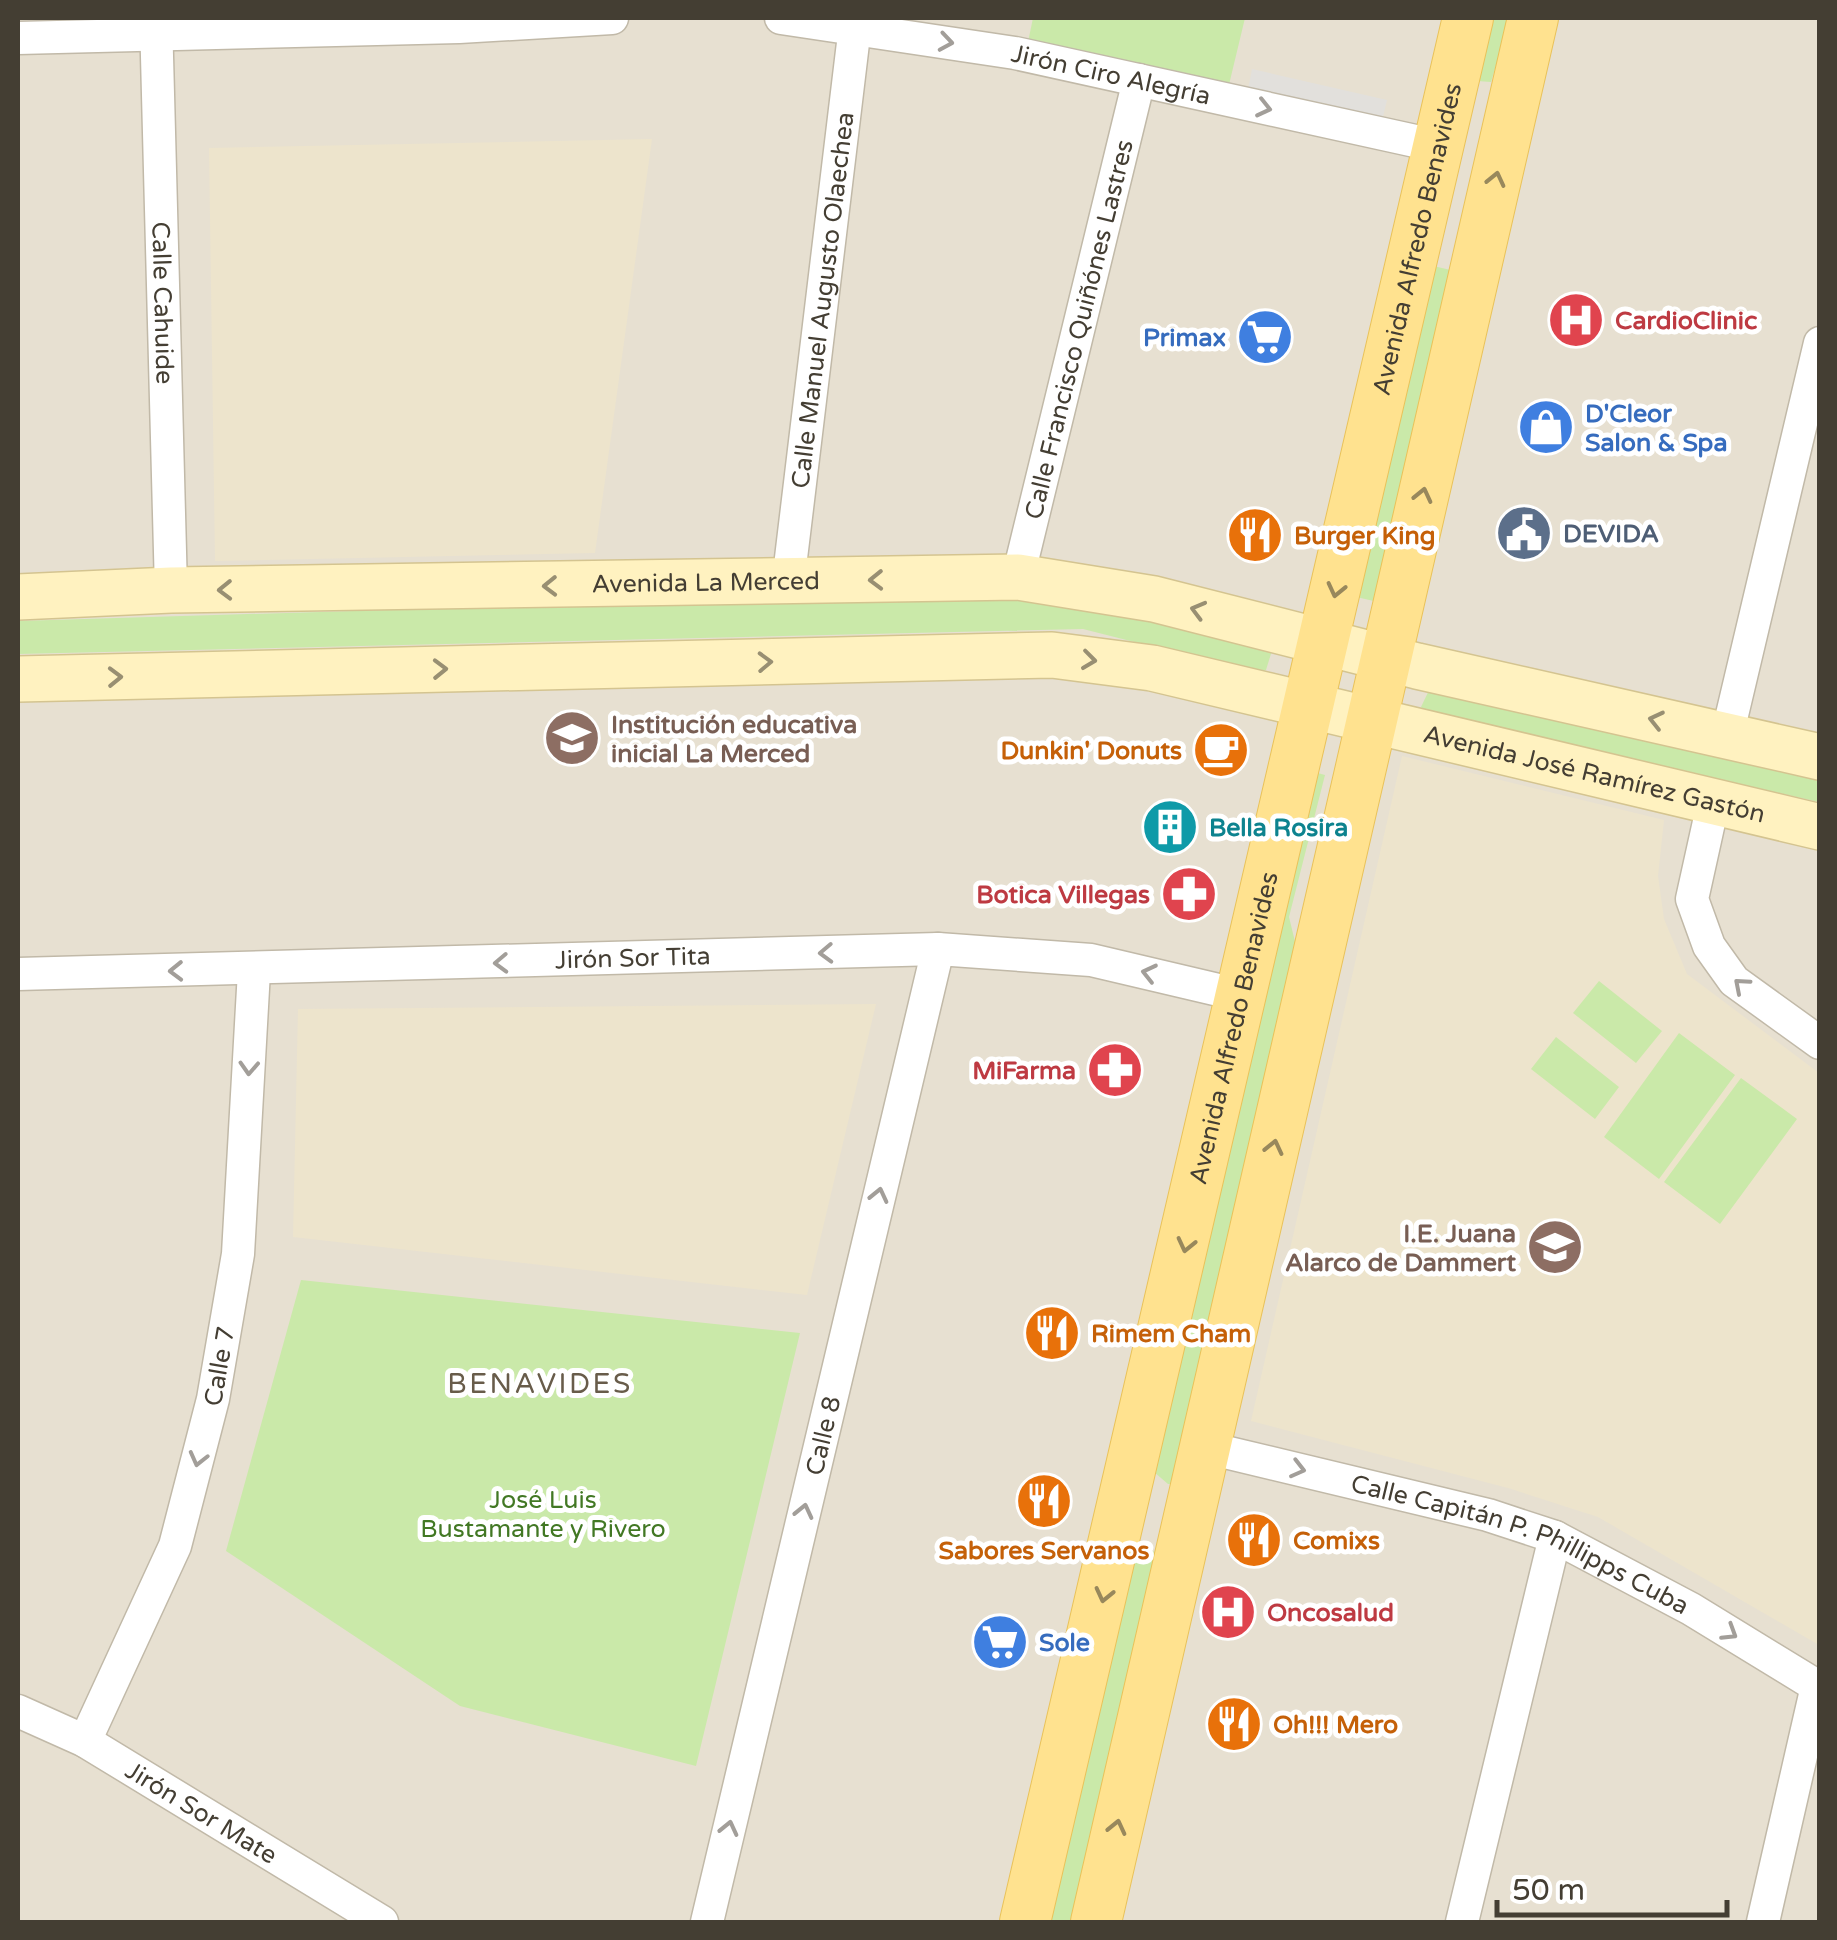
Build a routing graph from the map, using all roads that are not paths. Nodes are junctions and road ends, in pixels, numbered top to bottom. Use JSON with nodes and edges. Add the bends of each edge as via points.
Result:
{"nodes":[{"id":1,"x":602,"y":18,"type":"edge"},
{"id":2,"x":612,"y":18,"type":"edge"},
{"id":3,"x":780,"y":18,"type":"edge"},
{"id":4,"x":1468,"y":18,"type":"edge"},
{"id":5,"x":1533,"y":18,"type":"edge"},
{"id":6,"x":856,"y":22,"type":"edge"},
{"id":7,"x":156,"y":27,"type":"edge"},
{"id":8,"x":18,"y":38,"type":"edge"},
{"id":9,"x":1139,"y":80,"type":"junction"},
{"id":10,"x":1438,"y":146,"type":"junction"},
{"id":11,"x":1820,"y":344,"type":"edge"},
{"id":12,"x":1814,"y":398,"type":"edge"},
{"id":13,"x":1018,"y":577,"type":"junction"},
{"id":14,"x":788,"y":583,"type":"junction"},
{"id":15,"x":171,"y":590,"type":"junction"},
{"id":16,"x":18,"y":597,"type":"edge"},
{"id":17,"x":1324,"y":642,"type":"junction"},
{"id":18,"x":1385,"y":659,"type":"junction"},
{"id":19,"x":18,"y":679,"type":"edge"},
{"id":20,"x":1310,"y":706,"type":"junction"},
{"id":21,"x":1370,"y":723,"type":"junction"},
{"id":22,"x":1727,"y":736,"type":"junction"},
{"id":23,"x":1820,"y":757,"type":"edge"},
{"id":24,"x":1713,"y":804,"type":"junction"},
{"id":25,"x":1820,"y":827,"type":"edge"},
{"id":26,"x":938,"y":949,"type":"junction"},
{"id":27,"x":254,"y":970,"type":"junction"},
{"id":28,"x":18,"y":974,"type":"edge"},
{"id":29,"x":1244,"y":996,"type":"junction"},
{"id":30,"x":1820,"y":1043,"type":"edge"},
{"id":31,"x":1204,"y":1446,"type":"junction"},
{"id":32,"x":1121,"y":1522,"type":"junction"},
{"id":33,"x":1183,"y":1536,"type":"junction"},
{"id":34,"x":1555,"y":1537,"type":"junction"},
{"id":35,"x":1818,"y":1687,"type":"edge"},
{"id":36,"x":18,"y":1710,"type":"edge"},
{"id":37,"x":85,"y":1740,"type":"junction"},
{"id":38,"x":382,"y":1922,"type":"edge"},
{"id":39,"x":707,"y":1922,"type":"edge"},
{"id":40,"x":1025,"y":1922,"type":"edge"},
{"id":41,"x":1096,"y":1922,"type":"edge"},
{"id":42,"x":1462,"y":1922,"type":"edge"},
{"id":43,"x":1763,"y":1922,"type":"edge"}],
"edges":[{"from":1,"to":2,"type":"street"},
{"from":1,"to":7,"type":"street"},
{"from":3,"to":6,"type":"street","name":"Jirón Ciro Alegría"},
{"from":4,"to":10,"type":"main road","name":"Avenida Alfredo Benavides"},
{"from":18,"to":5,"type":"main road","one_way":true},
{"from":6,"to":9,"type":"street","name":"Jirón Ciro Alegría","one_way":true},
{"from":6,"to":14,"type":"street","name":"Calle Manuel Augusto Olaechea"},
{"from":7,"to":8,"type":"street"},
{"from":7,"to":15,"type":"street","name":"Calle Cahuide"},
{"from":9,"to":10,"type":"street","name":"Jirón Ciro Alegría","one_way":true},
{"from":9,"to":13,"type":"street","name":"Calle Francisco Quiñónes Lastres"},
{"from":10,"to":17,"type":"main road","name":"Avenida Alfredo Benavides","one_way":true},
{"from":11,"to":12,"type":"street"},
{"from":12,"to":22,"type":"street"},
{"from":13,"to":14,"type":"main road","name":"Avenida La Merced","one_way":true},
{"from":17,"to":13,"type":"main road","name":"Avenida La Merced","one_way":true,"via":[[1154,599]]},
{"from":14,"to":15,"type":"main road","name":"Avenida La Merced","one_way":true},
{"from":15,"to":16,"type":"main road","name":"Avenida La Merced"},
{"from":17,"to":18,"type":"main road","name":"Avenida La Merced"},
{"from":17,"to":20,"type":"main road","name":"Avenida Alfredo Benavides"},
{"from":18,"to":21,"type":"main road"},
{"from":22,"to":18,"type":"main road","one_way":true},
{"from":19,"to":20,"type":"main road","one_way":true,"via":[[1052,655],[1152,668]]},
{"from":20,"to":21,"type":"main road"},
{"from":20,"to":29,"type":"main road","name":"Avenida Alfredo Benavides"},
{"from":21,"to":24,"type":"main road","name":"Avenida José Ramírez Gastón"},
{"from":31,"to":21,"type":"main road","one_way":true},
{"from":22,"to":23,"type":"main road"},
{"from":24,"to":25,"type":"main road","name":"Avenida José Ramírez Gastón"},
{"from":30,"to":24,"type":"street","one_way":true,"via":[[1734,981],[1708,946],[1692,899]]},
{"from":26,"to":27,"type":"street","name":"Jirón Sor Tita","one_way":true},
{"from":29,"to":26,"type":"street","name":"Jirón Sor Tita","one_way":true,"via":[[1091,960]]},
{"from":39,"to":26,"type":"street","name":"Calle 8","one_way":true},
{"from":27,"to":28,"type":"street","name":"Jirón Sor Tita","one_way":true},
{"from":27,"to":37,"type":"street","name":"Calle 7","one_way":true,"via":[[238,1254],[212,1400],[175,1546]]},
{"from":29,"to":32,"type":"main road","name":"Avenida Alfredo Benavides","one_way":true},
{"from":31,"to":33,"type":"main road"},
{"from":31,"to":34,"type":"street","name":"Calle Capitán P. Phillipps Cuba","one_way":true},
{"from":32,"to":33,"type":"main road"},
{"from":32,"to":40,"type":"main road","name":"Avenida Alfredo Benavides","one_way":true},
{"from":41,"to":33,"type":"main road","one_way":true},
{"from":34,"to":35,"type":"street","name":"Calle Capitán P. Phillipps Cuba","one_way":true,"via":[[1692,1609]]},
{"from":34,"to":42,"type":"street"},
{"from":35,"to":43,"type":"street"},
{"from":36,"to":37,"type":"street","name":"Jirón Sor Mate"},
{"from":37,"to":38,"type":"street","name":"Jirón Sor Mate"}]}
